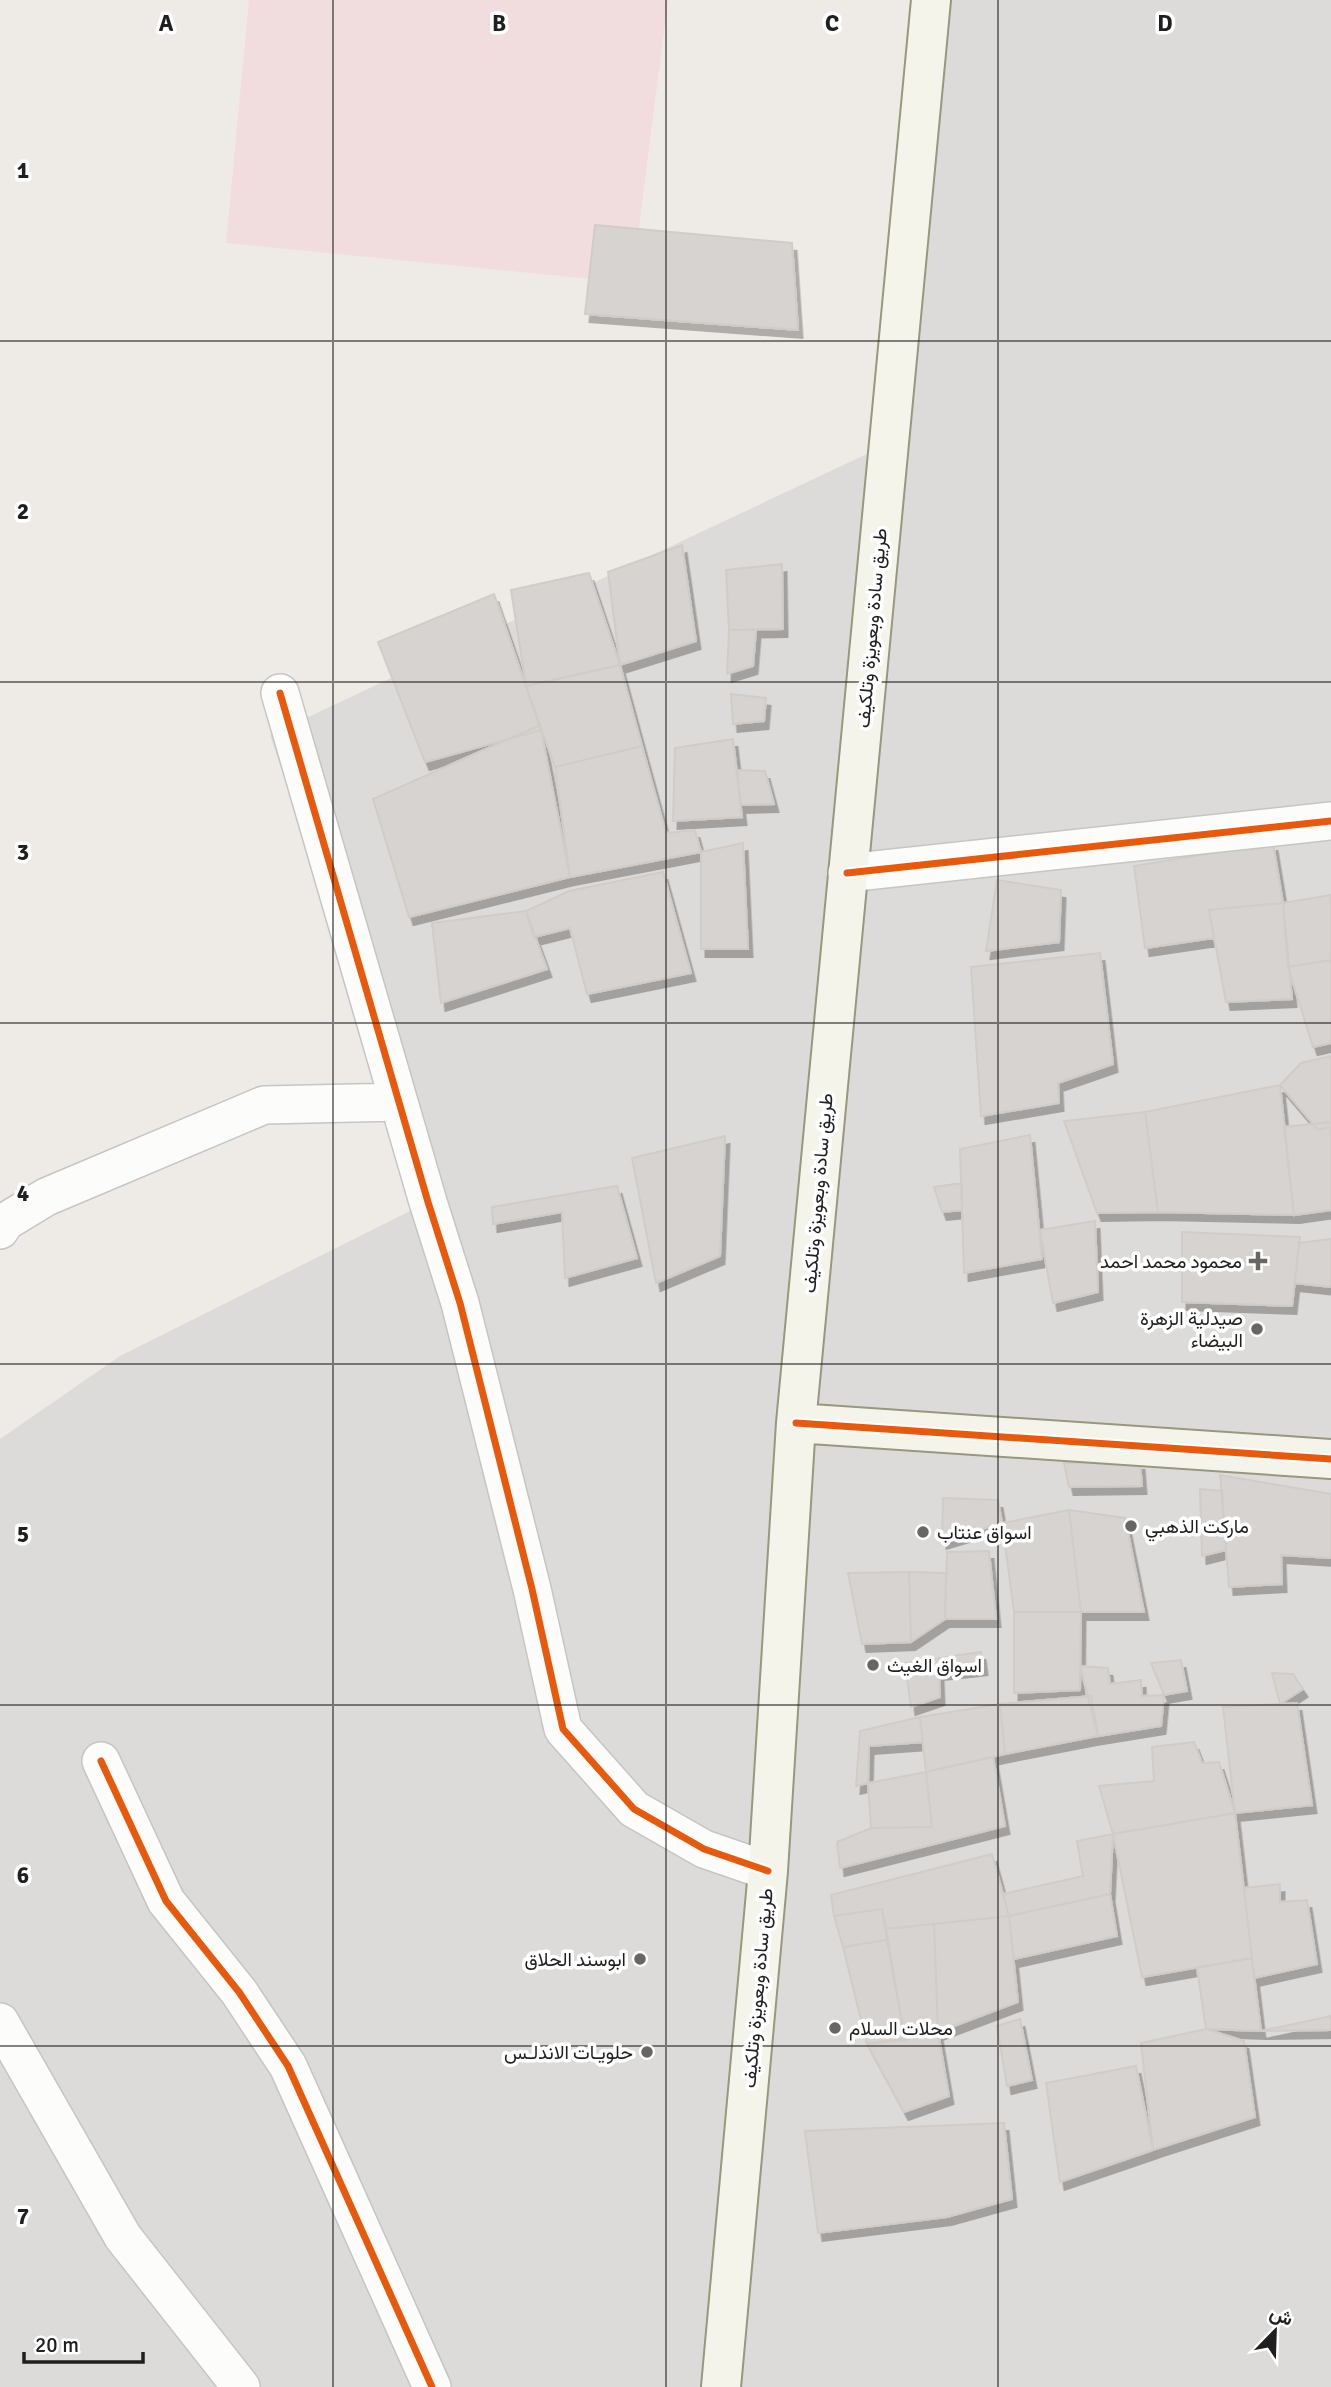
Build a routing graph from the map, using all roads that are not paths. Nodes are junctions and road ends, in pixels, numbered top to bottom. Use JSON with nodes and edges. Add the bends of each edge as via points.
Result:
{"nodes":[{"id":1,"x":931,"y":0,"type":"edge"},
{"id":2,"x":280,"y":693,"type":"dead end"},
{"id":3,"x":1331,"y":821,"type":"edge"},
{"id":4,"x":847,"y":873,"type":"junction"},
{"id":5,"x":399,"y":1102,"type":"junction"},
{"id":6,"x":0,"y":1230,"type":"edge"},
{"id":7,"x":796,"y":1423,"type":"junction"},
{"id":8,"x":1331,"y":1459,"type":"edge"},
{"id":9,"x":101,"y":1761,"type":"dead end"},
{"id":10,"x":768,"y":1871,"type":"junction"},
{"id":11,"x":0,"y":2022,"type":"edge"},
{"id":12,"x":241,"y":2387,"type":"edge"},
{"id":13,"x":432,"y":2387,"type":"edge"},
{"id":14,"x":721,"y":2387,"type":"edge"}],
"edges":[{"from":1,"to":4,"type":"main road","name":"طريق سادة وبعويزة وتلكيف"},
{"from":2,"to":5,"type":"street"},
{"from":3,"to":4,"type":"street"},
{"from":4,"to":7,"type":"main road","name":"طريق سادة وبعويزة وتلكيف"},
{"from":5,"to":6,"type":"street","via":[[264,1105],[46,1198],[5,1222]]},
{"from":5,"to":10,"type":"street","via":[[460,1304],[564,1729],[634,1810],[704,1849]]},
{"from":7,"to":8,"type":"main road"},
{"from":7,"to":10,"type":"main road","name":"طريق سادة وبعويزة وتلكيف"},
{"from":9,"to":13,"type":"street","via":[[166,1901],[239,1992],[288,2066]]},
{"from":10,"to":14,"type":"main road","name":"طريق سادة وبعويزة وتلكيف"},
{"from":11,"to":12,"type":"street","via":[[123,2236]]}]}
